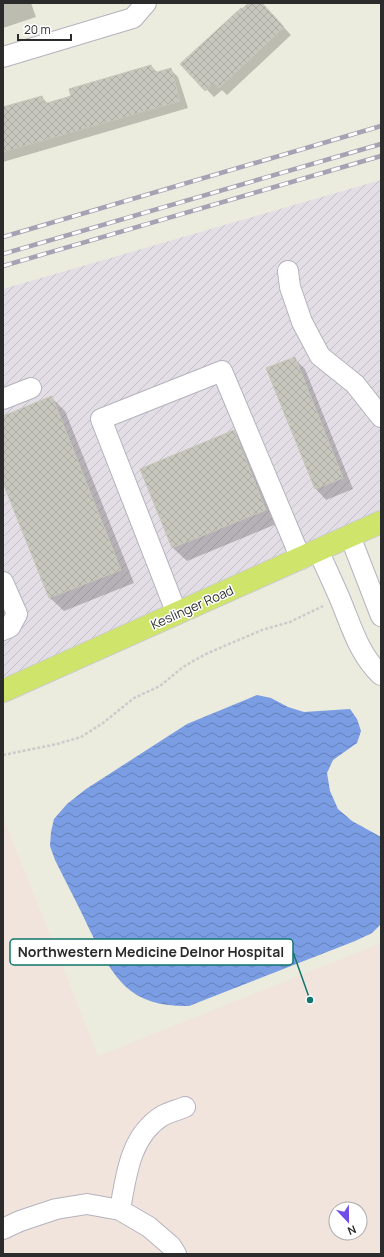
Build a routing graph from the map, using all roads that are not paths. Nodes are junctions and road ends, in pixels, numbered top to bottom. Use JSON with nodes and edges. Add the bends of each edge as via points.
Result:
{"nodes":[{"id":1,"x":146,"y":3,"type":"edge"},
{"id":2,"x":3,"y":57,"type":"edge"},
{"id":3,"x":288,"y":271,"type":"dead end"},
{"id":4,"x":31,"y":388,"type":"dead end"},
{"id":5,"x":3,"y":399,"type":"edge"},
{"id":6,"x":381,"y":417,"type":"edge"},
{"id":7,"x":381,"y":522,"type":"edge"},
{"id":8,"x":350,"y":536,"type":"junction"},
{"id":9,"x":310,"y":555,"type":"junction"},
{"id":10,"x":3,"y":582,"type":"edge"},
{"id":11,"x":177,"y":614,"type":"junction"},
{"id":12,"x":381,"y":616,"type":"edge"},
{"id":13,"x":3,"y":630,"type":"edge"},
{"id":14,"x":381,"y":675,"type":"edge"},
{"id":15,"x":3,"y":691,"type":"edge"},
{"id":16,"x":185,"y":1107,"type":"dead end"},
{"id":17,"x":120,"y":1210,"type":"junction"},
{"id":18,"x":3,"y":1229,"type":"edge"},
{"id":19,"x":176,"y":1254,"type":"edge"}],
"edges":[{"from":1,"to":2,"type":"street","via":[[133,18]]},
{"from":3,"to":6,"type":"street","via":[[290,287],[302,322],[320,356],[355,384]]},
{"from":4,"to":5,"type":"street"},
{"from":7,"to":8,"type":"main road","name":"Keslinger Road"},
{"from":8,"to":9,"type":"main road","name":"Keslinger Road"},
{"from":8,"to":12,"type":"street"},
{"from":9,"to":11,"type":"main road","name":"Keslinger Road"},
{"from":9,"to":11,"type":"street","via":[[222,371],[102,420]]},
{"from":9,"to":14,"type":"street","via":[[340,598],[358,643]]},
{"from":10,"to":13,"type":"street","via":[[17,614],[10,627]]},
{"from":11,"to":15,"type":"main road","name":"Keslinger Road"},
{"from":16,"to":17,"type":"street","via":[[163,1116],[142,1134],[129,1163]]},
{"from":17,"to":18,"type":"street","via":[[87,1204],[56,1209]]},
{"from":17,"to":19,"type":"street","via":[[149,1227],[171,1246]]}]}
